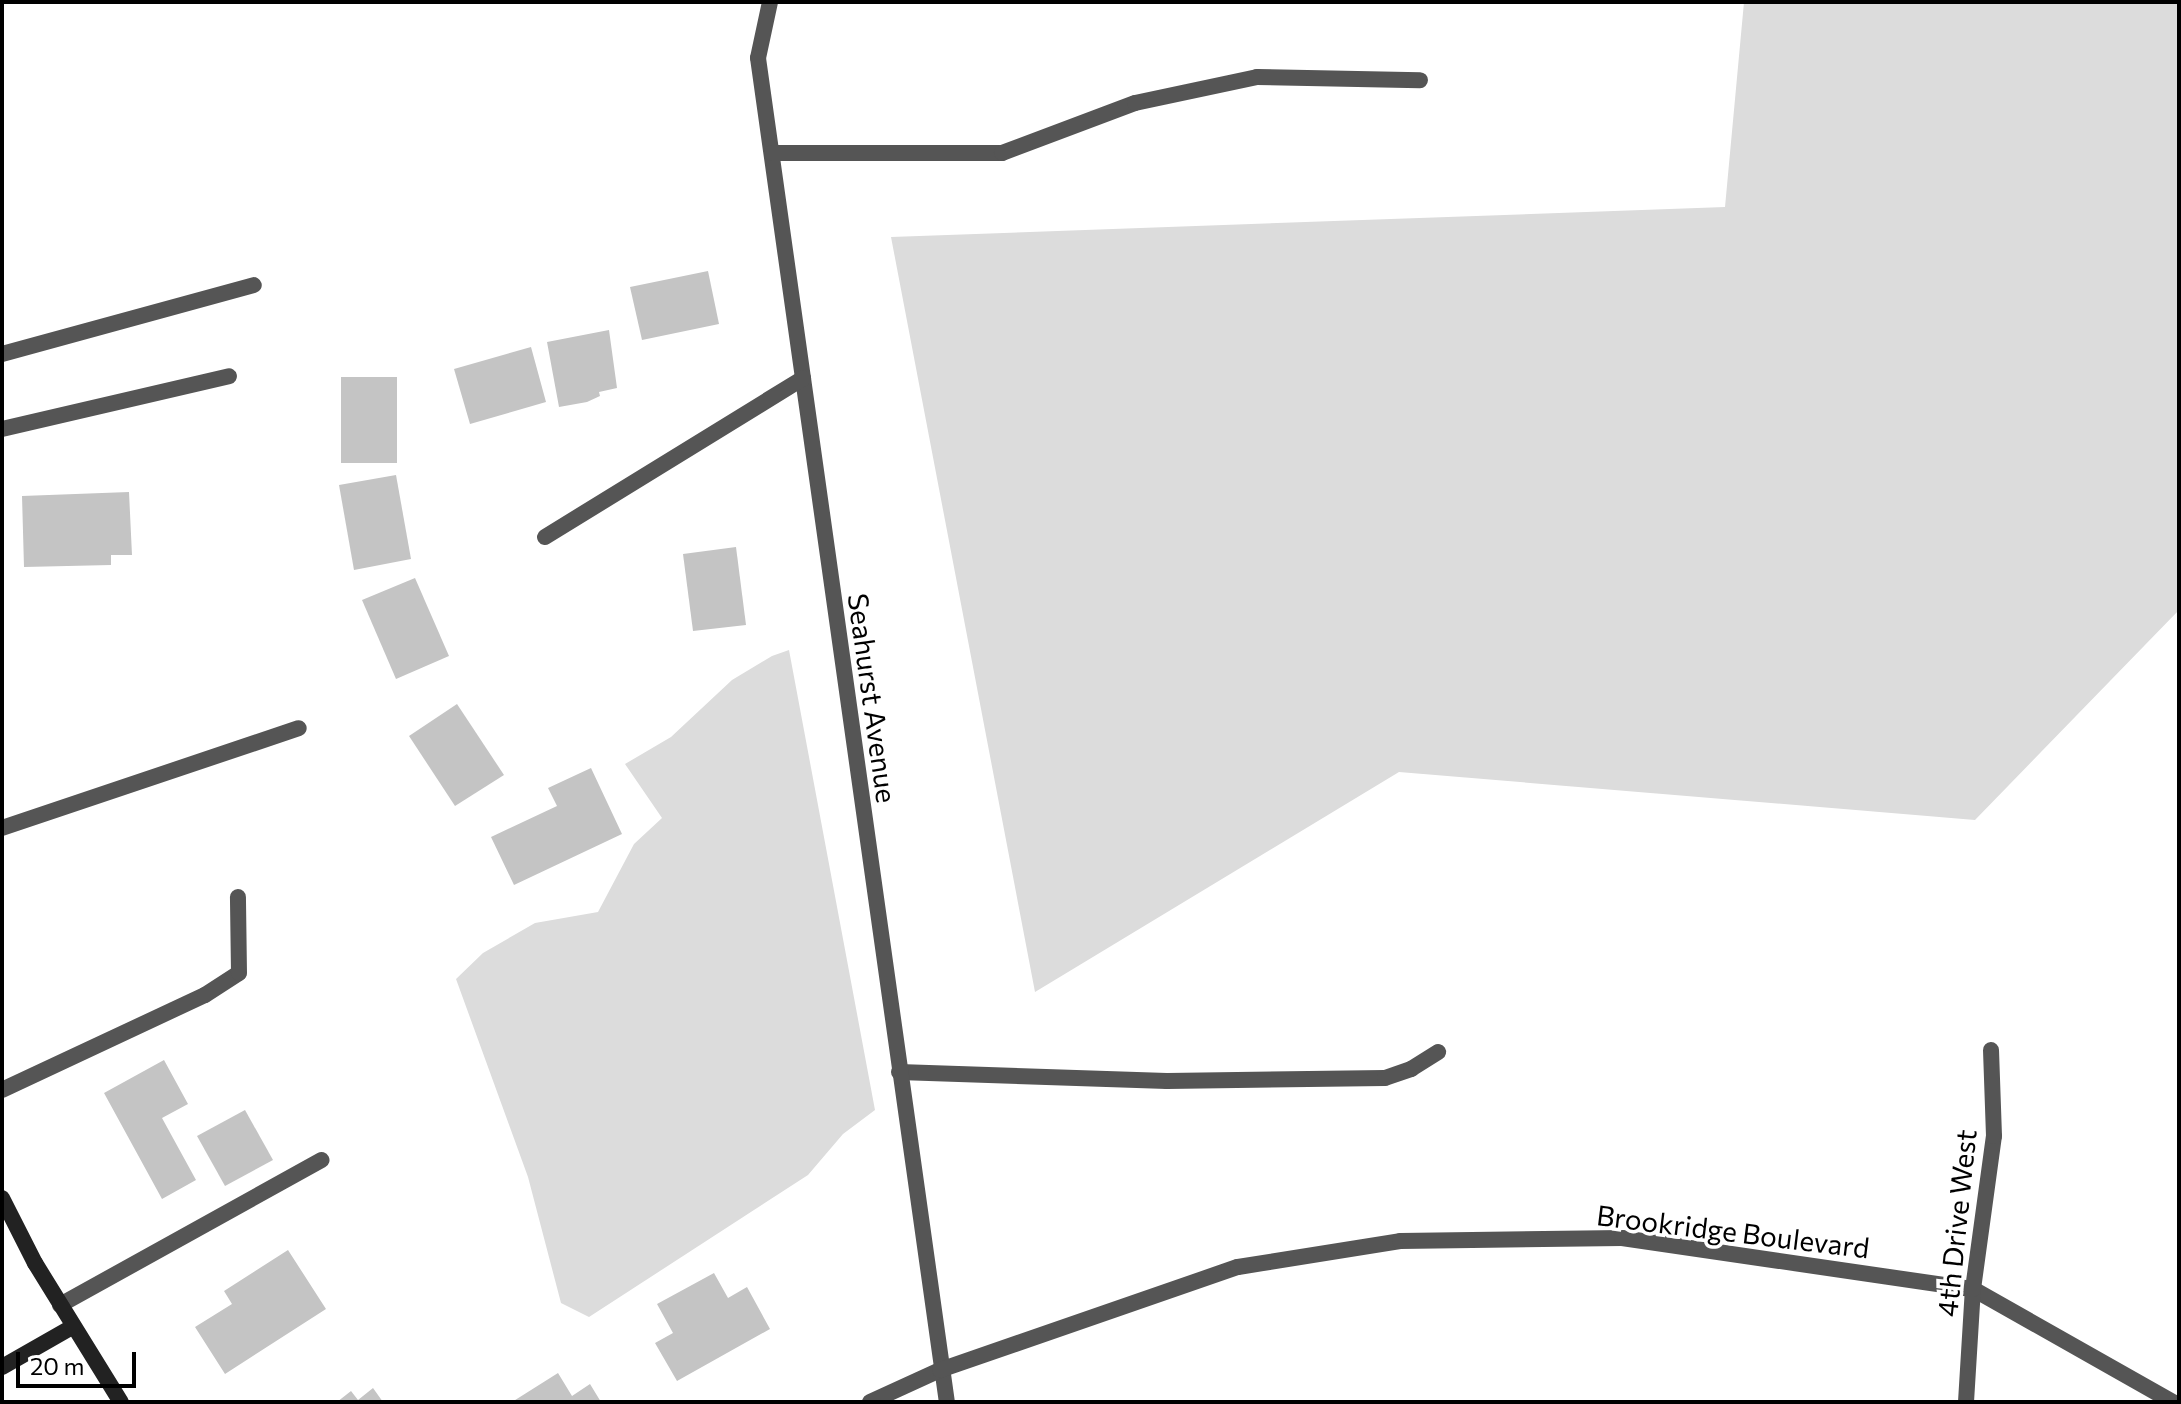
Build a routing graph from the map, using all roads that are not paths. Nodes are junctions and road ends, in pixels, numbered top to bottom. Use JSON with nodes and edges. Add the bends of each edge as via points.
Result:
{"nodes":[{"id":1,"x":770,"y":2,"type":"edge"},
{"id":2,"x":1420,"y":80,"type":"dead end"},
{"id":3,"x":772,"y":153,"type":"junction"},
{"id":4,"x":254,"y":285,"type":"dead end"},
{"id":5,"x":2,"y":354,"type":"edge"},
{"id":6,"x":229,"y":376,"type":"dead end"},
{"id":7,"x":803,"y":378,"type":"junction"},
{"id":8,"x":2,"y":429,"type":"edge"},
{"id":9,"x":545,"y":537,"type":"dead end"},
{"id":10,"x":299,"y":728,"type":"dead end"},
{"id":11,"x":2,"y":828,"type":"edge"},
{"id":12,"x":238,"y":897,"type":"dead end"},
{"id":13,"x":1991,"y":1050,"type":"dead end"},
{"id":14,"x":1438,"y":1052,"type":"dead end"},
{"id":15,"x":899,"y":1072,"type":"junction"},
{"id":16,"x":2,"y":1090,"type":"edge"},
{"id":17,"x":322,"y":1160,"type":"dead end"},
{"id":18,"x":2,"y":1198,"type":"edge"},
{"id":19,"x":1973,"y":1289,"type":"junction"},
{"id":20,"x":60,"y":1305,"type":"junction"},
{"id":21,"x":72,"y":1327,"type":"junction"},
{"id":22,"x":2,"y":1367,"type":"edge"},
{"id":23,"x":940,"y":1370,"type":"junction"},
{"id":24,"x":121,"y":1402,"type":"edge"},
{"id":25,"x":870,"y":1402,"type":"edge"},
{"id":26,"x":947,"y":1402,"type":"edge"},
{"id":27,"x":1966,"y":1402,"type":"edge"},
{"id":28,"x":2173,"y":1402,"type":"edge"}],
"edges":[{"from":1,"to":3,"type":"street","name":"Seahurst Avenue","via":[[758,58]]},
{"from":2,"to":3,"type":"street","via":[[1257,77],[1135,103],[1002,153]]},
{"from":3,"to":7,"type":"street","name":"Seahurst Avenue"},
{"from":4,"to":5,"type":"street"},
{"from":6,"to":8,"type":"street"},
{"from":7,"to":9,"type":"street"},
{"from":7,"to":15,"type":"street","name":"Seahurst Avenue"},
{"from":10,"to":11,"type":"street"},
{"from":12,"to":16,"type":"street","via":[[239,973],[205,995]]},
{"from":13,"to":19,"type":"street","name":"4th Drive West","via":[[1994,1136]]},
{"from":14,"to":15,"type":"street","via":[[1411,1069],[1373,1078],[1167,1081]]},
{"from":15,"to":23,"type":"street","name":"Seahurst Avenue"},
{"from":17,"to":20,"type":"street"},
{"from":18,"to":20,"type":"street"},
{"from":19,"to":23,"type":"street","name":"Brookridge Boulevard","via":[[1622,1238],[1400,1241],[1238,1267]]},
{"from":19,"to":27,"type":"street","name":"4th Drive West"},
{"from":19,"to":28,"type":"street","name":"Brookridge Boulevard"},
{"from":20,"to":21,"type":"street"},
{"from":21,"to":22,"type":"street"},
{"from":21,"to":24,"type":"street"},
{"from":23,"to":25,"type":"street","name":"Brookridge Boulevard"},
{"from":23,"to":26,"type":"street","name":"Seahurst Avenue"}]}
